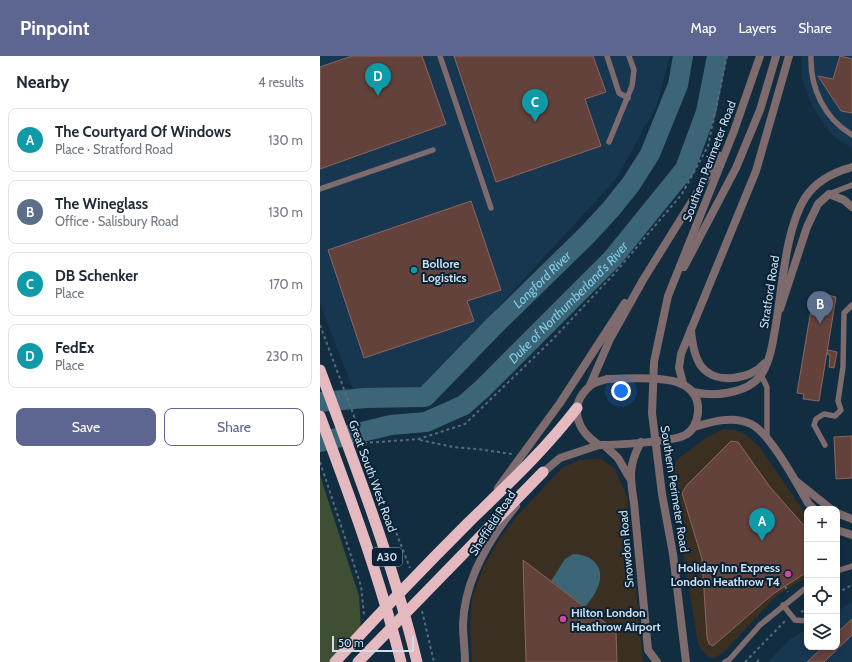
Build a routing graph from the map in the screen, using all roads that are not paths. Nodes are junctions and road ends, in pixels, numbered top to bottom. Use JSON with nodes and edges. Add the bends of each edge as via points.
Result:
{"nodes":[{"id":1,"x":440,"y":56,"type":"edge"},
{"id":2,"x":607,"y":56,"type":"edge"},
{"id":3,"x":629,"y":56,"type":"edge"},
{"id":4,"x":760,"y":56,"type":"edge"},
{"id":5,"x":776,"y":56,"type":"edge"},
{"id":6,"x":789,"y":56,"type":"edge"},
{"id":7,"x":811,"y":56,"type":"edge"},
{"id":8,"x":628,"y":98,"type":"junction"},
{"id":9,"x":734,"y":131,"type":"junction"},
{"id":10,"x":852,"y":135,"type":"edge"},
{"id":11,"x":609,"y":142,"type":"dead end"},
{"id":12,"x":433,"y":150,"type":"dead end"},
{"id":13,"x":852,"y":167,"type":"edge"},
{"id":14,"x":852,"y":185,"type":"edge"},
{"id":15,"x":320,"y":189,"type":"edge"},
{"id":16,"x":829,"y":194,"type":"junction"},
{"id":17,"x":852,"y":207,"type":"edge"},
{"id":18,"x":491,"y":208,"type":"dead end"},
{"id":19,"x":643,"y":280,"type":"junction"},
{"id":20,"x":668,"y":296,"type":"junction"},
{"id":21,"x":852,"y":305,"type":"edge"},
{"id":22,"x":778,"y":315,"type":"junction"},
{"id":23,"x":691,"y":330,"type":"junction"},
{"id":24,"x":768,"y":358,"type":"junction"},
{"id":25,"x":322,"y":374,"type":"edge"},
{"id":26,"x":761,"y":375,"type":"junction"},
{"id":27,"x":683,"y":383,"type":"junction"},
{"id":28,"x":590,"y":385,"type":"junction"},
{"id":29,"x":693,"y":392,"type":"junction"},
{"id":30,"x":577,"y":408,"type":"junction"},
{"id":31,"x":320,"y":416,"type":"edge"},
{"id":32,"x":694,"y":427,"type":"junction"},
{"id":33,"x":767,"y":438,"type":"junction"},
{"id":34,"x":641,"y":442,"type":"junction"},
{"id":35,"x":602,"y":445,"type":"junction"},
{"id":36,"x":825,"y":445,"type":"dead end"},
{"id":37,"x":542,"y":472,"type":"junction"},
{"id":38,"x":630,"y":479,"type":"junction"},
{"id":39,"x":796,"y":481,"type":"junction"},
{"id":40,"x":812,"y":506,"type":"edge"},
{"id":41,"x":827,"y":506,"type":"edge"},
{"id":42,"x":478,"y":513,"type":"junction"},
{"id":43,"x":840,"y":514,"type":"edge"},
{"id":44,"x":852,"y":519,"type":"edge"},
{"id":45,"x":840,"y":531,"type":"edge"},
{"id":46,"x":852,"y":535,"type":"edge"},
{"id":47,"x":852,"y":566,"type":"edge"},
{"id":48,"x":840,"y":570,"type":"edge"},
{"id":49,"x":804,"y":589,"type":"edge"},
{"id":50,"x":783,"y":605,"type":"junction"},
{"id":51,"x":804,"y":621,"type":"edge"},
{"id":52,"x":339,"y":658,"type":"edge"},
{"id":53,"x":727,"y":661,"type":"edge"},
{"id":54,"x":358,"y":662,"type":"edge"},
{"id":55,"x":401,"y":662,"type":"edge"},
{"id":56,"x":417,"y":662,"type":"edge"},
{"id":57,"x":465,"y":662,"type":"edge"},
{"id":58,"x":657,"y":662,"type":"edge"},
{"id":59,"x":686,"y":662,"type":"edge"}],
"edges":[{"from":1,"to":18,"type":"lane"},
{"from":2,"to":8,"type":"lane","via":[[619,93]]},
{"from":3,"to":8,"type":"lane","via":[[634,70]]},
{"from":4,"to":9,"type":"street","name":"Southern Perimeter Road"},
{"from":5,"to":20,"type":"street","name":"Southern Perimeter Road","via":[[760,110],[736,168]]},
{"from":6,"to":23,"type":"street","via":[[756,171]]},
{"from":7,"to":10,"type":"lane","via":[[813,84],[819,99],[830,117]]},
{"from":8,"to":11,"type":"lane"},
{"from":9,"to":19,"type":"street"},
{"from":9,"to":20,"type":"street","name":"Southern Perimeter Road"},
{"from":12,"to":15,"type":"lane"},
{"from":13,"to":22,"type":"street","name":"Stratford Road","via":[[822,180],[805,197],[800,207],[792,229],[784,267]]},
{"from":14,"to":16,"type":"lane"},
{"from":16,"to":17,"type":"street","via":[[844,200]]},
{"from":16,"to":22,"type":"street","via":[[818,204],[807,227]]},
{"from":19,"to":28,"type":"street","via":[[610,339]]},
{"from":19,"to":42,"type":"street","via":[[621,308],[523,456]]},
{"from":20,"to":59,"type":"street","name":"Southern Perimeter Road","via":[[654,362],[652,413]]},
{"from":21,"to":36,"type":"lane","via":[[844,313],[843,367],[838,401],[841,410],[835,416],[824,414],[816,419],[814,425]]},
{"from":22,"to":24,"type":"street","name":"Stratford Road"},
{"from":23,"to":24,"type":"street","via":[[701,366],[715,376],[743,377],[756,371]]},
{"from":23,"to":27,"type":"street","via":[[681,354],[679,368]]},
{"from":24,"to":26,"type":"street","name":"Stratford Road"},
{"from":25,"to":56,"type":"highway","name":"Great South West Road","number":"A30","via":[[396,584]]},
{"from":26,"to":29,"type":"street","via":[[745,387],[725,393]]},
{"from":26,"to":33,"type":"lane","via":[[767,387]]},
{"from":27,"to":28,"type":"street","via":[[669,380],[607,379]]},
{"from":27,"to":29,"type":"street"},
{"from":28,"to":30,"type":"street"},
{"from":29,"to":32,"type":"street","via":[[698,406]]},
{"from":30,"to":35,"type":"street","name":"Snowdon Road","via":[[578,421],[583,432]]},
{"from":30,"to":42,"type":"highway","via":[[527,467]]},
{"from":31,"to":55,"type":"highway","number":"A30","via":[[380,589]]},
{"from":32,"to":33,"type":"street","name":"Sheffield Road","via":[[720,420],[735,420],[751,424]]},
{"from":32,"to":34,"type":"street","name":"Sheffield Road","via":[[684,436]]},
{"from":33,"to":39,"type":"street","name":"Sheffield Road"},
{"from":34,"to":35,"type":"street","name":"Sheffield Road"},
{"from":34,"to":38,"type":"street","name":"Snowdon Road","via":[[633,460]]},
{"from":35,"to":37,"type":"street","name":"Sheffield Road","via":[[560,458]]},
{"from":35,"to":38,"type":"street","name":"Snowdon Road","via":[[618,458]]},
{"from":37,"to":54,"type":"highway"},
{"from":37,"to":57,"type":"street","name":"Sheffield Road","via":[[487,548],[476,571],[470,586],[463,625]]},
{"from":38,"to":58,"type":"street","name":"Snowdon Road","via":[[648,650]]},
{"from":39,"to":40,"type":"street"},
{"from":39,"to":41,"type":"street"},
{"from":42,"to":52,"type":"highway"},
{"from":43,"to":44,"type":"street"},
{"from":45,"to":46,"type":"street"},
{"from":47,"to":48,"type":"lane"},
{"from":49,"to":50,"type":"lane"},
{"from":50,"to":51,"type":"lane","via":[[795,620]]},
{"from":50,"to":53,"type":"lane","via":[[760,625]]}]}
